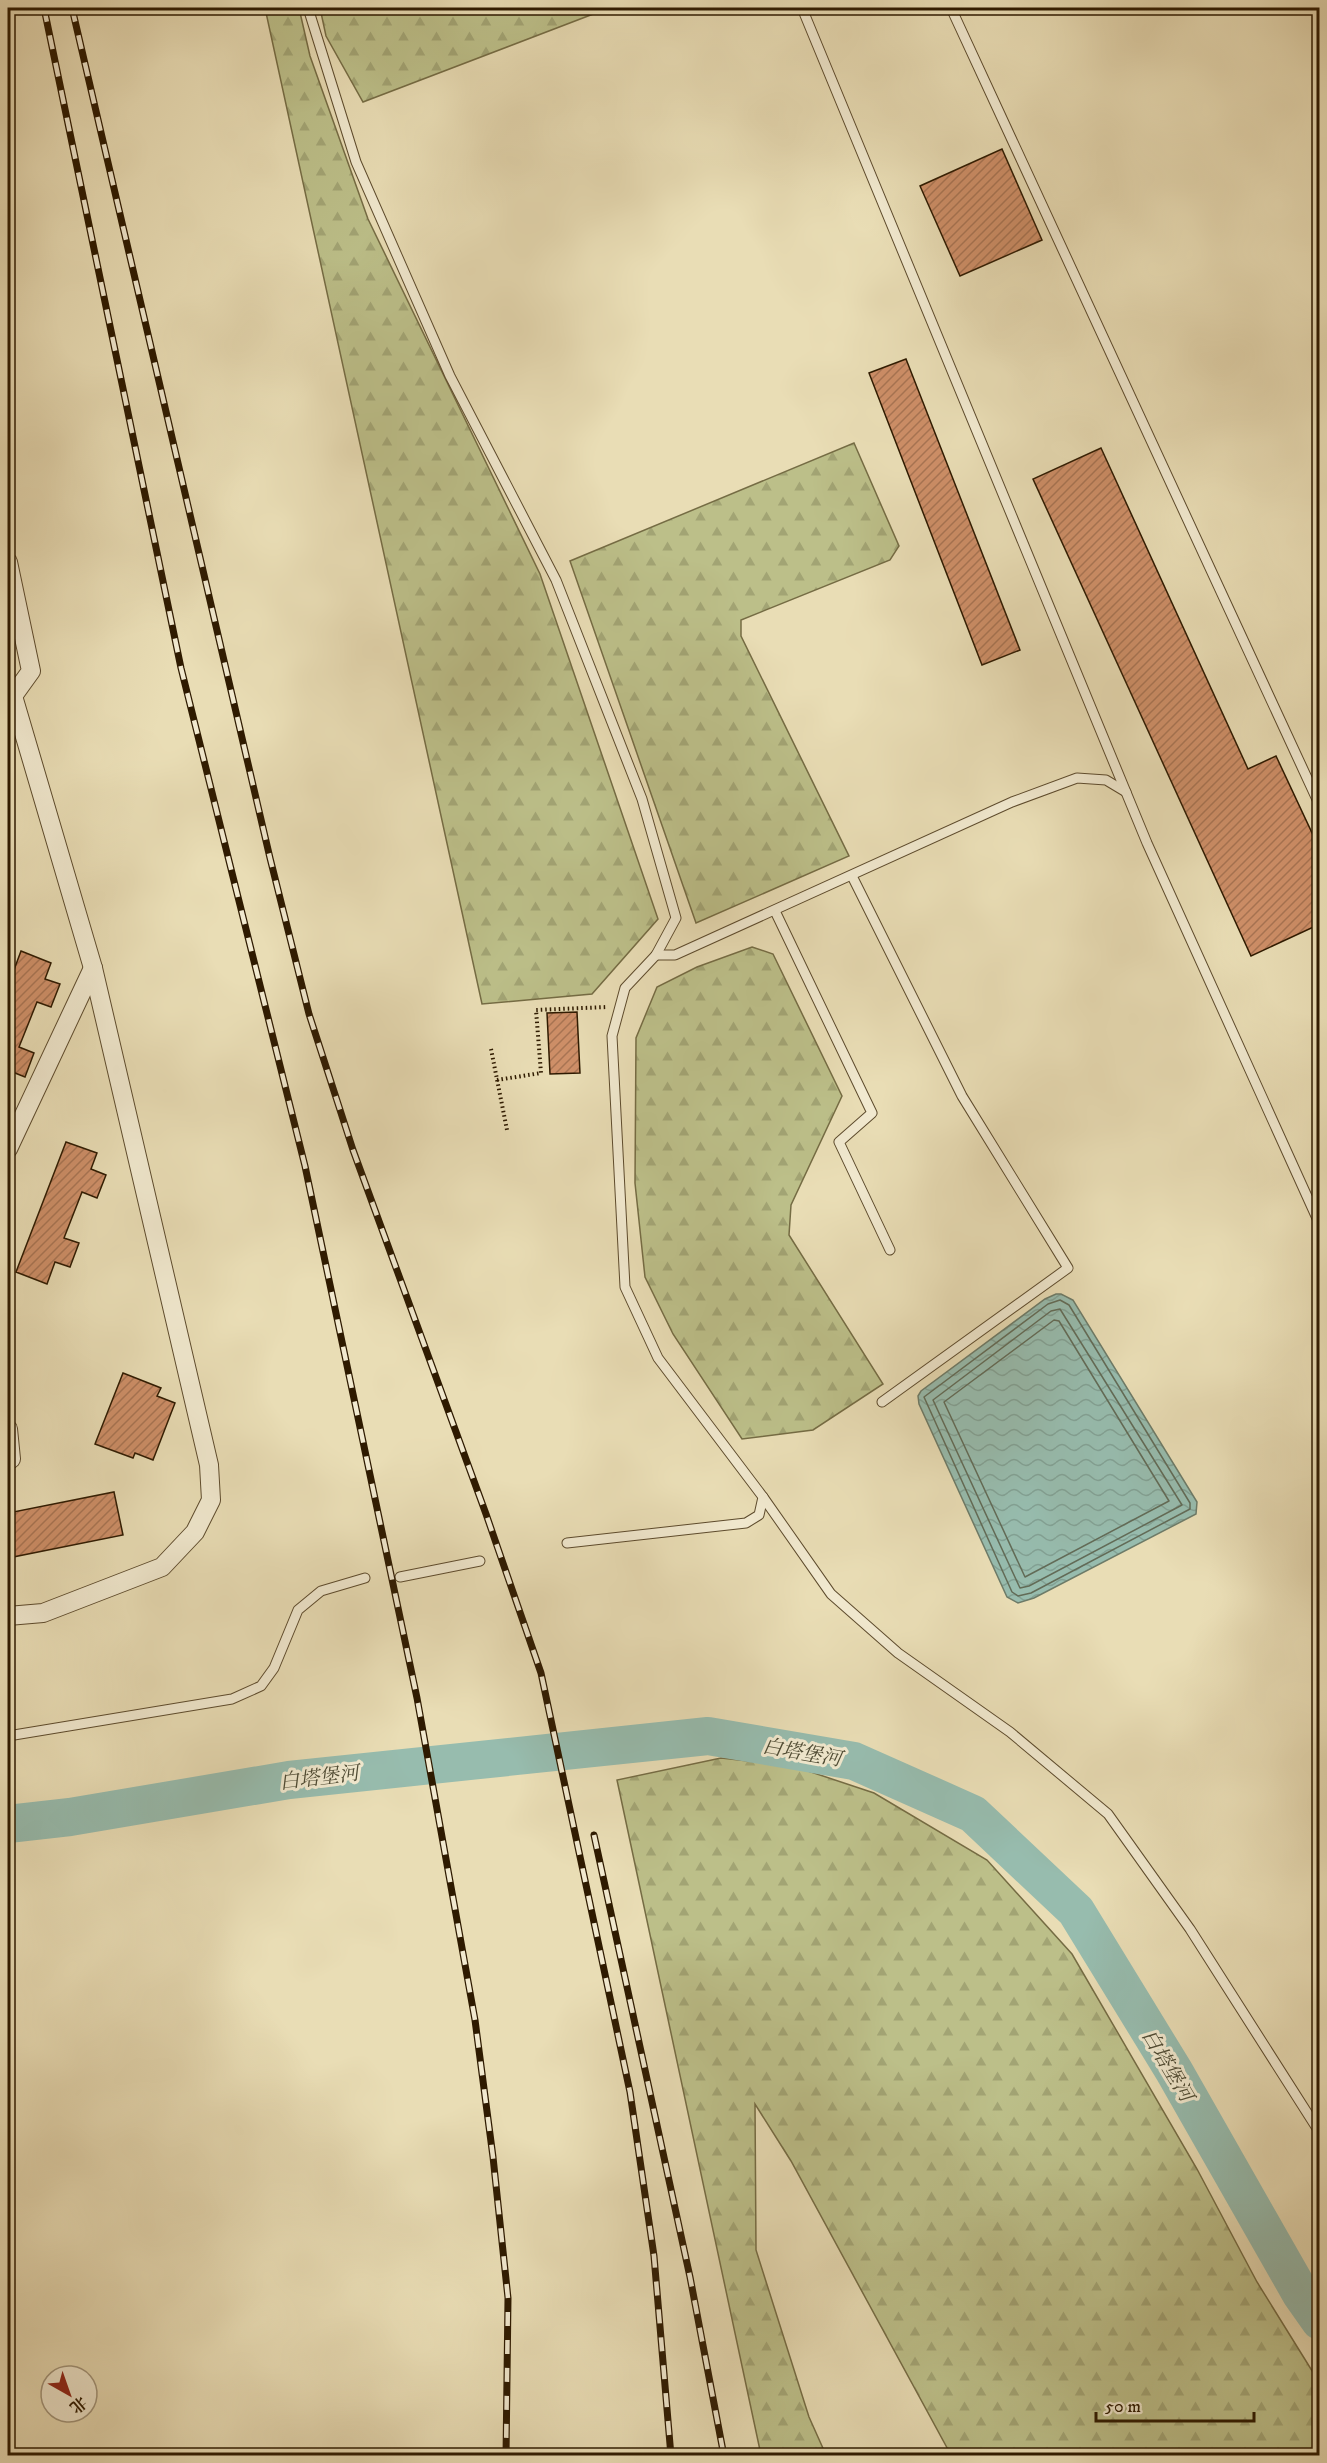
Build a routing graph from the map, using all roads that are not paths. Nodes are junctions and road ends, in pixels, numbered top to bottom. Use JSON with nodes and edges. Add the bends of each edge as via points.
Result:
{"nodes":[{"id":1,"x":308,"y":8,"type":"edge"},
{"id":2,"x":802,"y":8,"type":"edge"},
{"id":3,"x":951,"y":8,"type":"edge"},
{"id":4,"x":8,"y":562,"type":"edge"},
{"id":5,"x":10,"y":697,"type":"edge"},
{"id":6,"x":1126,"y":792,"type":"junction"},
{"id":7,"x":1320,"y":806,"type":"edge"},
{"id":8,"x":852,"y":876,"type":"junction"},
{"id":9,"x":775,"y":911,"type":"junction"},
{"id":10,"x":656,"y":955,"type":"junction"},
{"id":11,"x":93,"y":968,"type":"junction"},
{"id":12,"x":8,"y":1149,"type":"edge"},
{"id":13,"x":1320,"y":1225,"type":"edge"},
{"id":14,"x":890,"y":1250,"type":"dead end"},
{"id":15,"x":882,"y":1402,"type":"dead end"},
{"id":16,"x":8,"y":1429,"type":"edge"},
{"id":17,"x":8,"y":1459,"type":"edge"},
{"id":18,"x":763,"y":1497,"type":"junction"},
{"id":19,"x":567,"y":1543,"type":"dead end"},
{"id":20,"x":480,"y":1561,"type":"dead end"},
{"id":21,"x":400,"y":1577,"type":"dead end"},
{"id":22,"x":365,"y":1578,"type":"dead end"},
{"id":23,"x":8,"y":1616,"type":"edge"},
{"id":24,"x":8,"y":1736,"type":"edge"},
{"id":25,"x":1320,"y":2133,"type":"edge"}],
"edges":[{"from":1,"to":10,"type":"lane","via":[[356,162],[450,375],[556,580],[642,800],[676,918]]},
{"from":2,"to":6,"type":"lane"},
{"from":3,"to":7,"type":"lane"},
{"from":4,"to":5,"type":"street","via":[[31,671]]},
{"from":5,"to":11,"type":"street"},
{"from":6,"to":8,"type":"lane","via":[[1106,780],[1077,778],[1012,802]]},
{"from":6,"to":13,"type":"lane"},
{"from":8,"to":9,"type":"lane"},
{"from":8,"to":15,"type":"lane","via":[[962,1096],[1068,1268]]},
{"from":9,"to":10,"type":"lane","via":[[675,955]]},
{"from":9,"to":14,"type":"lane","via":[[872,1113],[839,1142]]},
{"from":10,"to":18,"type":"lane","via":[[625,988],[612,1036],[625,1287],[658,1358]]},
{"from":11,"to":12,"type":"street"},
{"from":11,"to":23,"type":"street","via":[[209,1465],[211,1500],[195,1532],[162,1567],[43,1613]]},
{"from":16,"to":17,"type":"street"},
{"from":18,"to":19,"type":"lane","via":[[759,1515],[746,1523]]},
{"from":18,"to":25,"type":"lane","via":[[831,1594],[898,1653],[1010,1732],[1108,1814],[1190,1929]]},
{"from":20,"to":21,"type":"lane"},
{"from":22,"to":24,"type":"lane","via":[[321,1591],[298,1610],[274,1668],[261,1686],[232,1699]]}]}
